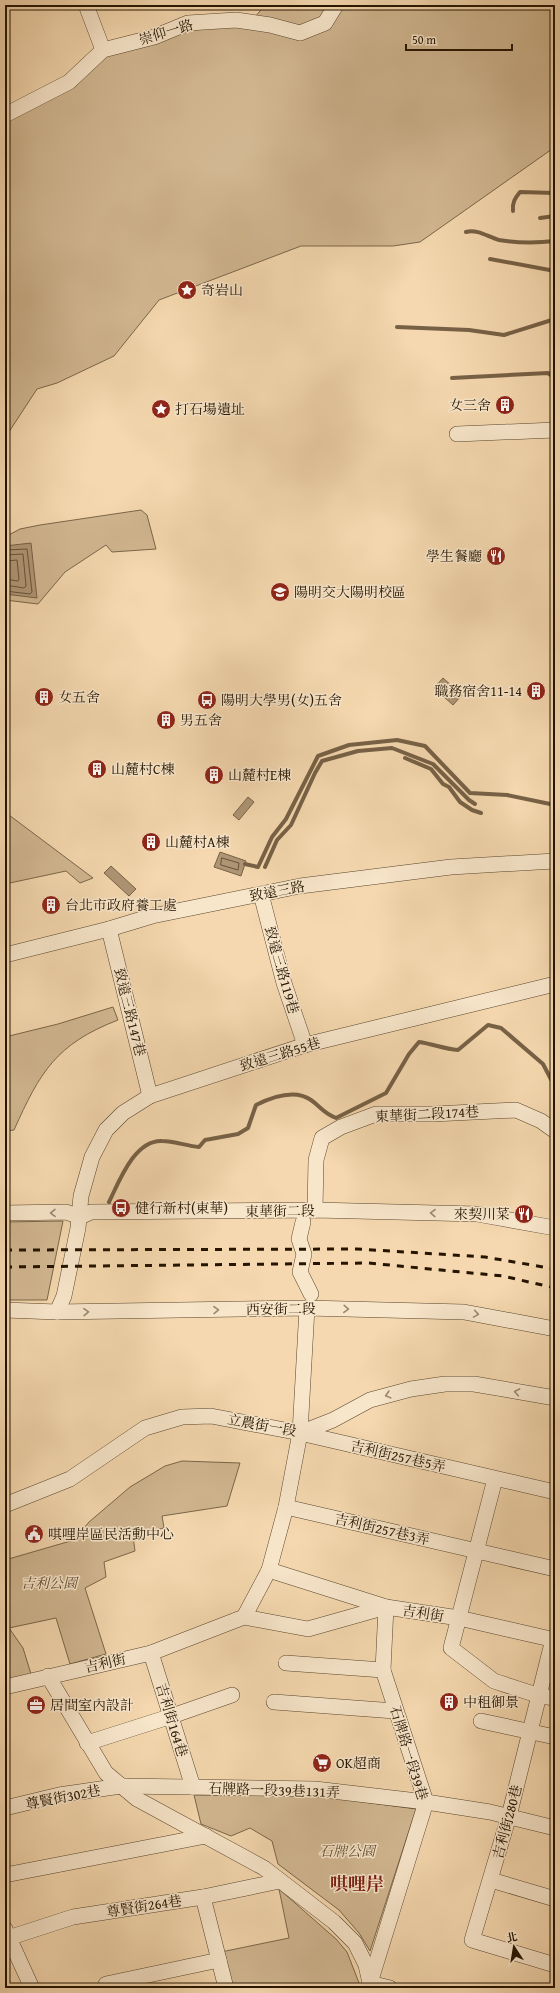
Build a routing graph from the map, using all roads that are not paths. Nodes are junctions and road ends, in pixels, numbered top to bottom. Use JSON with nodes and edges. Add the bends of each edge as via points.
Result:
{"nodes":[{"id":1,"x":86,"y":5,"type":"edge"},
{"id":2,"x":336,"y":5,"type":"edge"},
{"id":3,"x":103,"y":50,"type":"junction"},
{"id":4,"x":5,"y":114,"type":"edge"},
{"id":5,"x":555,"y":430,"type":"edge"},
{"id":6,"x":457,"y":434,"type":"dead end"},
{"id":7,"x":555,"y":861,"type":"edge"},
{"id":8,"x":261,"y":894,"type":"junction"},
{"id":9,"x":109,"y":929,"type":"junction"},
{"id":10,"x":5,"y":955,"type":"edge"},
{"id":11,"x":555,"y":984,"type":"edge"},
{"id":12,"x":305,"y":1045,"type":"junction"},
{"id":13,"x":150,"y":1096,"type":"junction"},
{"id":14,"x":555,"y":1131,"type":"edge"},
{"id":15,"x":314,"y":1210,"type":"junction"},
{"id":16,"x":5,"y":1213,"type":"edge"},
{"id":17,"x":80,"y":1217,"type":"junction"},
{"id":18,"x":303,"y":1222,"type":"dead end"},
{"id":19,"x":555,"y":1228,"type":"edge"},
{"id":20,"x":309,"y":1301,"type":"junction"},
{"id":21,"x":5,"y":1310,"type":"edge"},
{"id":22,"x":57,"y":1312,"type":"junction"},
{"id":23,"x":555,"y":1329,"type":"edge"},
{"id":24,"x":555,"y":1398,"type":"edge"},
{"id":25,"x":300,"y":1433,"type":"junction"},
{"id":26,"x":495,"y":1478,"type":"junction"},
{"id":27,"x":555,"y":1492,"type":"edge"},
{"id":28,"x":5,"y":1505,"type":"edge"},
{"id":29,"x":286,"y":1507,"type":"junction"},
{"id":30,"x":477,"y":1550,"type":"junction"},
{"id":31,"x":555,"y":1569,"type":"edge"},
{"id":32,"x":269,"y":1570,"type":"junction"},
{"id":33,"x":386,"y":1607,"type":"junction"},
{"id":34,"x":244,"y":1617,"type":"junction"},
{"id":35,"x":459,"y":1618,"type":"junction"},
{"id":36,"x":554,"y":1639,"type":"edge"},
{"id":37,"x":151,"y":1652,"type":"junction"},
{"id":38,"x":286,"y":1663,"type":"dead end"},
{"id":39,"x":383,"y":1670,"type":"junction"},
{"id":40,"x":48,"y":1676,"type":"junction"},
{"id":41,"x":5,"y":1687,"type":"edge"},
{"id":42,"x":232,"y":1695,"type":"dead end"},
{"id":43,"x":548,"y":1697,"type":"edge"},
{"id":44,"x":274,"y":1702,"type":"dead end"},
{"id":45,"x":395,"y":1711,"type":"junction"},
{"id":46,"x":172,"y":1716,"type":"junction"},
{"id":47,"x":481,"y":1722,"type":"dead end"},
{"id":48,"x":531,"y":1732,"type":"junction"},
{"id":49,"x":555,"y":1737,"type":"edge"},
{"id":50,"x":87,"y":1742,"type":"junction"},
{"id":51,"x":121,"y":1786,"type":"junction"},
{"id":52,"x":193,"y":1787,"type":"junction"},
{"id":53,"x":426,"y":1802,"type":"junction"},
{"id":54,"x":5,"y":1808,"type":"edge"},
{"id":55,"x":509,"y":1816,"type":"junction"},
{"id":56,"x":555,"y":1828,"type":"edge"},
{"id":57,"x":206,"y":1836,"type":"junction"},
{"id":58,"x":5,"y":1875,"type":"edge"},
{"id":59,"x":491,"y":1880,"type":"junction"},
{"id":60,"x":280,"y":1881,"type":"junction"},
{"id":61,"x":203,"y":1897,"type":"junction"},
{"id":62,"x":555,"y":1899,"type":"edge"},
{"id":63,"x":6,"y":1935,"type":"edge"},
{"id":64,"x":219,"y":1960,"type":"junction"},
{"id":65,"x":555,"y":1965,"type":"edge"},
{"id":66,"x":106,"y":1984,"type":"dead end"},
{"id":67,"x":370,"y":1985,"type":"edge"},
{"id":68,"x":32,"y":1988,"type":"edge"},
{"id":69,"x":226,"y":1988,"type":"edge"},
{"id":70,"x":390,"y":1988,"type":"edge"}],
"edges":[{"from":1,"to":3,"type":"street"},
{"from":2,"to":3,"type":"street","name":"崇仰一路","via":[[325,23],[300,32],[236,20],[188,23],[154,37]]},
{"from":3,"to":4,"type":"street","name":"崇仰一路","via":[[69,82]]},
{"from":5,"to":6,"type":"street"},
{"from":7,"to":8,"type":"street","name":"致遠三路","via":[[400,873],[331,881]]},
{"from":8,"to":9,"type":"street","name":"致遠三路","via":[[152,916]]},
{"from":8,"to":12,"type":"street","name":"致遠三路119巷","via":[[284,983]]},
{"from":9,"to":10,"type":"street","name":"致遠三路"},
{"from":9,"to":13,"type":"street","name":"致遠三路147巷"},
{"from":11,"to":12,"type":"street","name":"致遠三路55巷"},
{"from":12,"to":13,"type":"street","name":"致遠三路55巷"},
{"from":13,"to":17,"type":"street","name":"致遠三路55巷","via":[[123,1113],[100,1138],[81,1196]]},
{"from":14,"to":15,"type":"street","name":"東華街二段174巷","via":[[541,1121],[516,1110],[376,1114],[341,1127],[322,1138],[316,1160]]},
{"from":15,"to":17,"type":"street","name":"東華街二段","via":[[91,1212]]},
{"from":19,"to":15,"type":"street","name":"東華街二段","one_way":true,"via":[[477,1214]]},
{"from":17,"to":16,"type":"street","name":"東華街二段","one_way":true,"via":[[66,1212]]},
{"from":17,"to":22,"type":"street","name":"致遠三路55巷","via":[[64,1296]]},
{"from":18,"to":20,"type":"street","via":[[299,1239],[304,1254],[300,1272]]},
{"from":22,"to":20,"type":"street","name":"西安街二段","one_way":true},
{"from":20,"to":23,"type":"street","name":"西安街二段","one_way":true,"via":[[464,1312]]},
{"from":20,"to":25,"type":"street"},
{"from":21,"to":22,"type":"street","name":"西安街二段"},
{"from":24,"to":25,"type":"street","name":"立農街一段","one_way":true,"via":[[474,1384],[438,1385],[370,1400],[333,1420]]},
{"from":25,"to":26,"type":"street","name":"吉利街257巷5弄"},
{"from":25,"to":28,"type":"street","name":"立農街一段","via":[[211,1416],[182,1416],[145,1428],[70,1479]]},
{"from":25,"to":29,"type":"street"},
{"from":26,"to":27,"type":"street","name":"吉利街257巷5弄"},
{"from":26,"to":30,"type":"street"},
{"from":29,"to":30,"type":"street","name":"吉利街257巷3弄"},
{"from":29,"to":32,"type":"street"},
{"from":30,"to":31,"type":"street","name":"吉利街257巷3弄"},
{"from":30,"to":35,"type":"street"},
{"from":32,"to":33,"type":"street","name":"吉利街"},
{"from":32,"to":34,"type":"street"},
{"from":33,"to":34,"type":"street","via":[[308,1629]]},
{"from":33,"to":35,"type":"street","name":"吉利街"},
{"from":33,"to":39,"type":"street","name":"石牌路一段39巷"},
{"from":34,"to":37,"type":"street","name":"吉利街"},
{"from":35,"to":36,"type":"street"},
{"from":35,"to":43,"type":"street","name":"吉利街","via":[[451,1648],[494,1681]]},
{"from":36,"to":43,"type":"street","name":"吉利街280巷"},
{"from":37,"to":40,"type":"street","name":"吉利街"},
{"from":37,"to":46,"type":"street","name":"吉利街164巷"},
{"from":38,"to":39,"type":"street"},
{"from":39,"to":45,"type":"street","name":"石牌路一段39巷"},
{"from":40,"to":41,"type":"street","name":"吉利街"},
{"from":40,"to":50,"type":"street"},
{"from":42,"to":46,"type":"street"},
{"from":43,"to":48,"type":"street","name":"吉利街280巷"},
{"from":44,"to":45,"type":"street"},
{"from":45,"to":53,"type":"street","name":"石牌路一段39巷"},
{"from":46,"to":50,"type":"street"},
{"from":46,"to":52,"type":"street","name":"吉利街164巷"},
{"from":47,"to":48,"type":"street"},
{"from":48,"to":49,"type":"street"},
{"from":48,"to":55,"type":"street","name":"吉利街280巷"},
{"from":50,"to":51,"type":"street","via":[[106,1773]]},
{"from":51,"to":52,"type":"street","name":"石牌路一段39巷131弄"},
{"from":51,"to":54,"type":"street","name":"尊賢街302巷","via":[[59,1795]]},
{"from":51,"to":57,"type":"street","via":[[136,1799]]},
{"from":52,"to":53,"type":"street","name":"石牌路一段39巷131弄","via":[[315,1789]]},
{"from":53,"to":55,"type":"street","name":"石牌路一段39巷131弄"},
{"from":53,"to":67,"type":"street","name":"石牌路一段39巷"},
{"from":55,"to":56,"type":"street","name":"石牌路一段39巷131弄"},
{"from":55,"to":59,"type":"street","name":"吉利街280巷"},
{"from":57,"to":58,"type":"street"},
{"from":57,"to":60,"type":"street","via":[[264,1868]]},
{"from":59,"to":62,"type":"street"},
{"from":59,"to":65,"type":"street","name":"吉利街280巷","via":[[472,1940]]},
{"from":60,"to":61,"type":"street","name":"尊賢街264巷"},
{"from":60,"to":67,"type":"street","via":[[334,1922],[355,1943],[366,1965]]},
{"from":61,"to":63,"type":"street","name":"尊賢街264巷","via":[[73,1918]]},
{"from":61,"to":64,"type":"street"},
{"from":63,"to":68,"type":"street"},
{"from":64,"to":66,"type":"street"},
{"from":64,"to":69,"type":"street"},
{"from":67,"to":70,"type":"street"}]}
